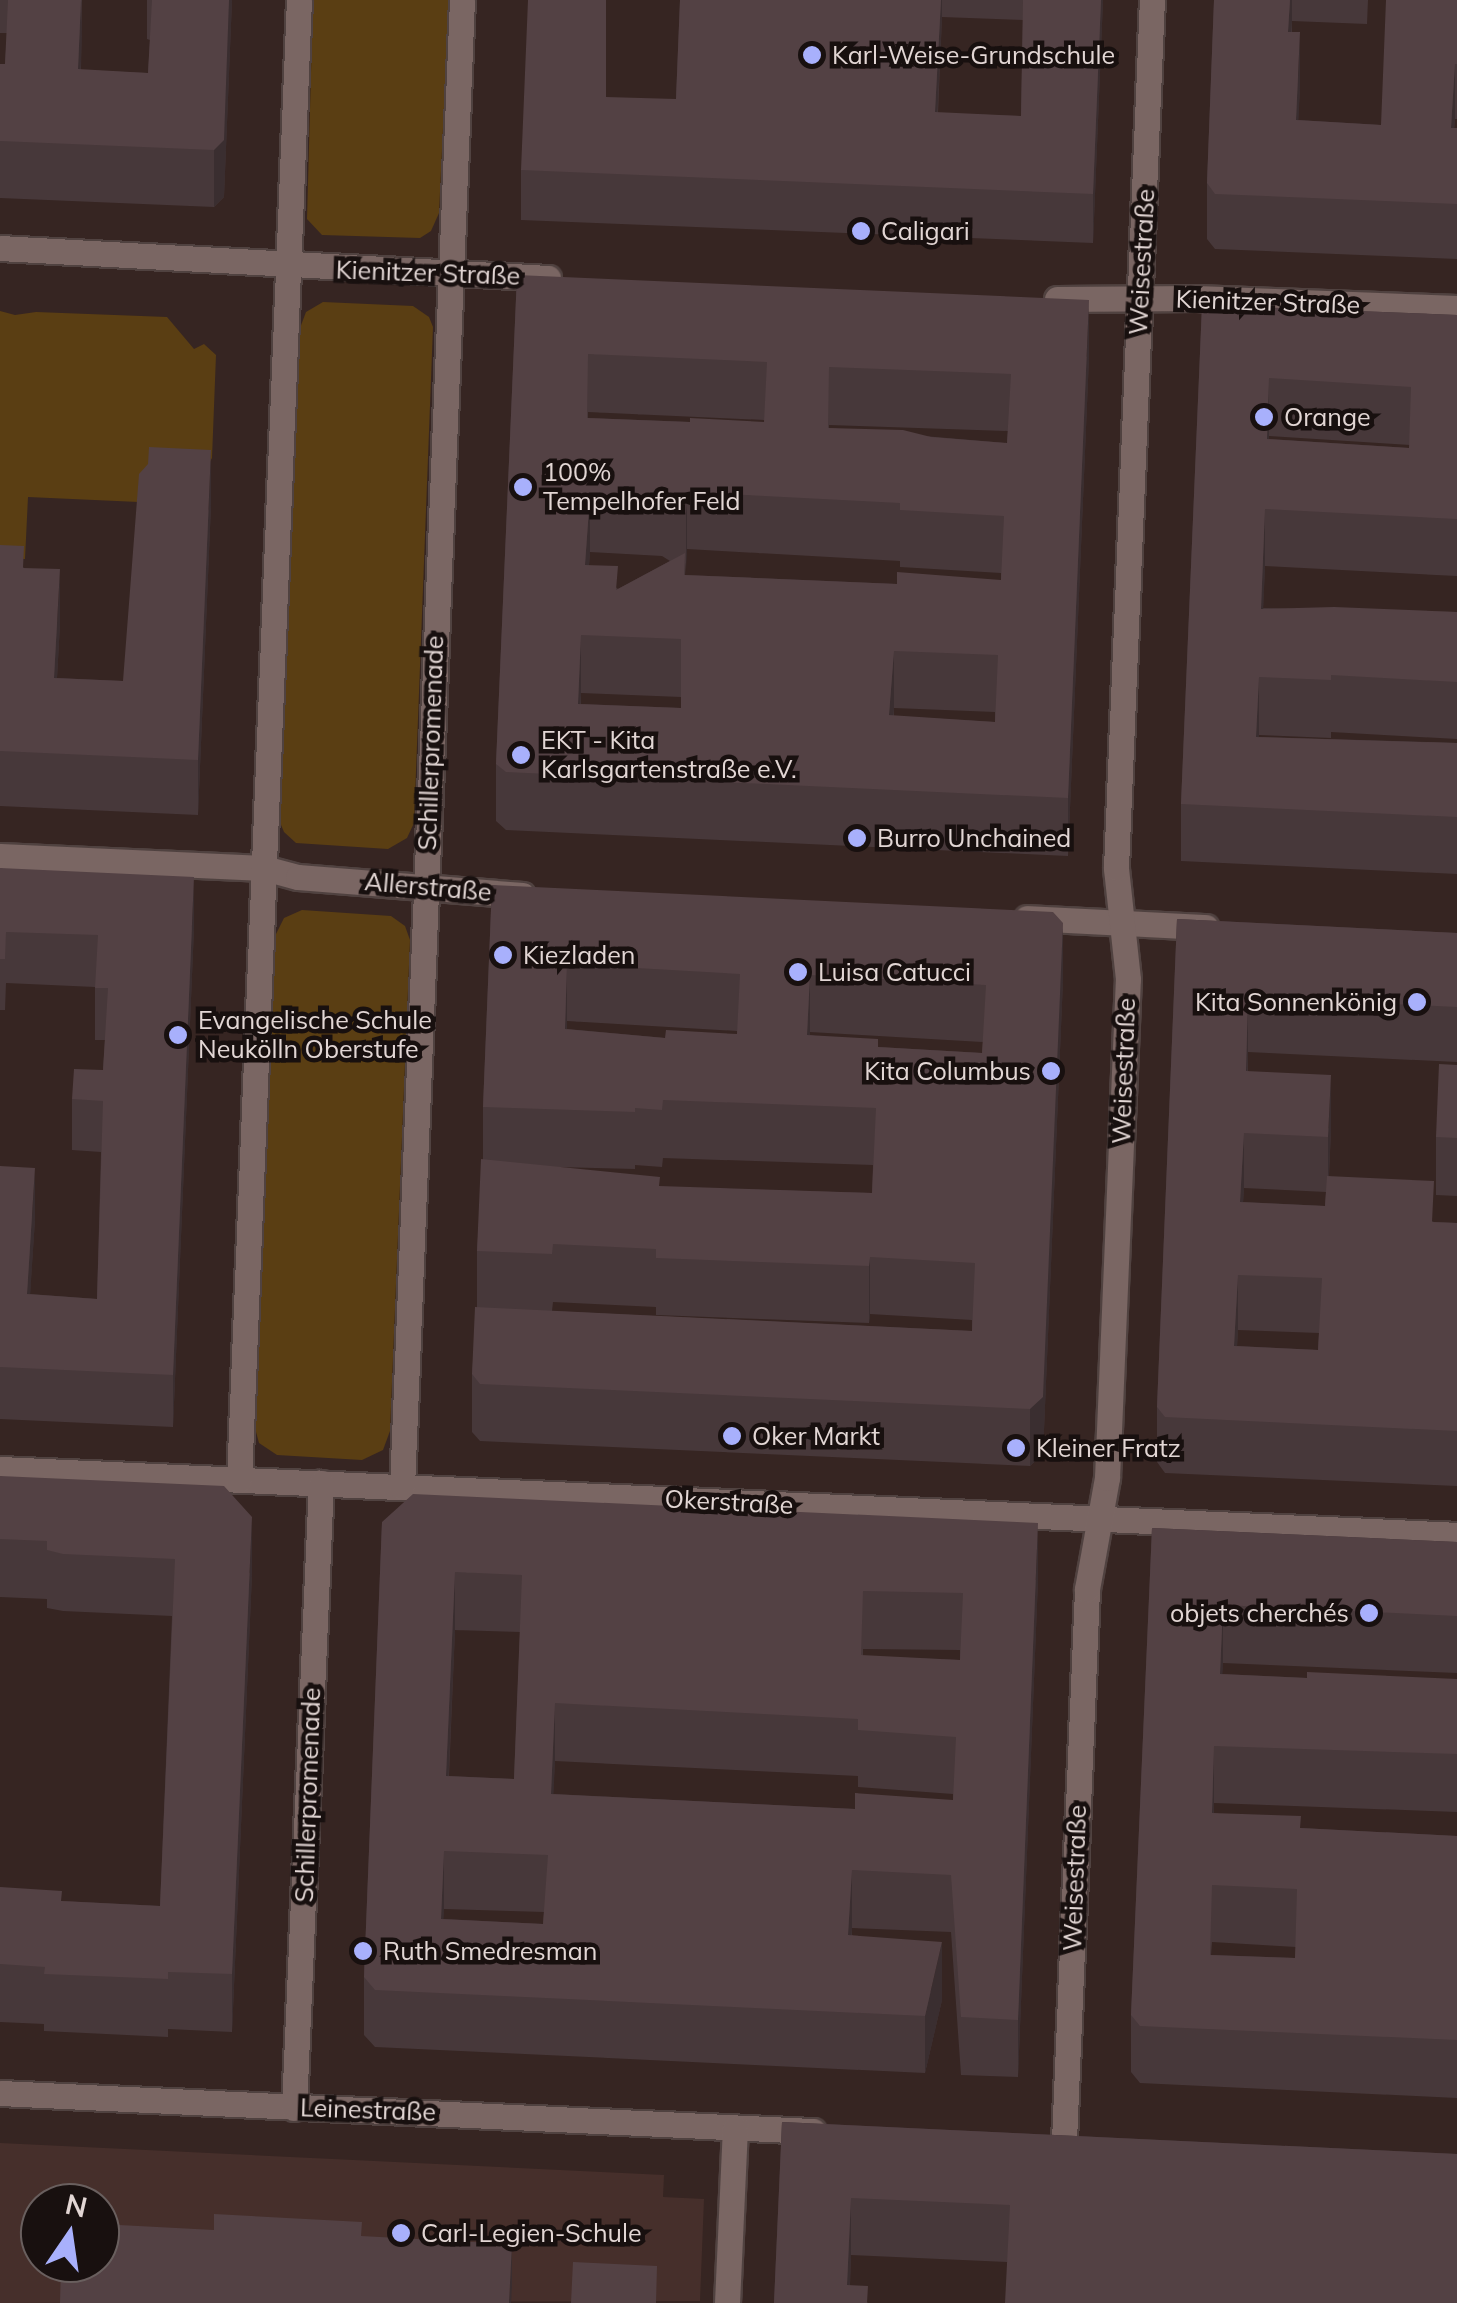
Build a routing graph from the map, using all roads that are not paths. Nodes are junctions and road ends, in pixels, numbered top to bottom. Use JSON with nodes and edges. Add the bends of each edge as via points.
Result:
{"nodes":[{"id":1,"x":300,"y":0,"type":"edge"},
{"id":2,"x":462,"y":0,"type":"edge"},
{"id":3,"x":1152,"y":0,"type":"edge"},
{"id":4,"x":0,"y":248,"type":"edge"},
{"id":5,"x":289,"y":263,"type":"junction"},
{"id":6,"x":450,"y":274,"type":"junction"},
{"id":7,"x":578,"y":279,"type":"edge"},
{"id":8,"x":1026,"y":298,"type":"edge"},
{"id":9,"x":1140,"y":299,"type":"junction"},
{"id":10,"x":1457,"y":308,"type":"edge"},
{"id":11,"x":0,"y":856,"type":"edge"},
{"id":12,"x":264,"y":868,"type":"junction"},
{"id":13,"x":426,"y":890,"type":"junction"},
{"id":14,"x":542,"y":896,"type":"edge"},
{"id":15,"x":1001,"y":917,"type":"edge"},
{"id":16,"x":1124,"y":923,"type":"junction"},
{"id":17,"x":1241,"y":929,"type":"edge"},
{"id":18,"x":0,"y":1469,"type":"edge"},
{"id":19,"x":239,"y":1480,"type":"junction"},
{"id":20,"x":321,"y":1483,"type":"junction"},
{"id":21,"x":402,"y":1487,"type":"junction"},
{"id":22,"x":1099,"y":1519,"type":"junction"},
{"id":23,"x":1457,"y":1535,"type":"edge"},
{"id":24,"x":0,"y":2093,"type":"edge"},
{"id":25,"x":294,"y":2108,"type":"junction"},
{"id":26,"x":735,"y":2128,"type":"junction"},
{"id":27,"x":842,"y":2133,"type":"edge"},
{"id":28,"x":1036,"y":2141,"type":"edge"},
{"id":29,"x":726,"y":2303,"type":"edge"}],
"edges":[{"from":1,"to":5,"type":"street"},
{"from":2,"to":6,"type":"street","name":"Schillerpromenade"},
{"from":3,"to":9,"type":"street","name":"Weisestraße"},
{"from":4,"to":5,"type":"street","name":"Kienitzer Straße"},
{"from":5,"to":6,"type":"street","name":"Kienitzer Straße"},
{"from":5,"to":12,"type":"street"},
{"from":6,"to":7,"type":"street","name":"Kienitzer Straße"},
{"from":6,"to":13,"type":"street","name":"Schillerpromenade"},
{"from":8,"to":9,"type":"street","name":"Kienitzer Straße"},
{"from":9,"to":10,"type":"street","name":"Kienitzer Straße"},
{"from":9,"to":16,"type":"street","name":"Weisestraße","via":[[1116,868]]},
{"from":11,"to":12,"type":"street","name":"Allerstraße"},
{"from":12,"to":13,"type":"street","name":"Allerstraße"},
{"from":12,"to":19,"type":"street"},
{"from":13,"to":14,"type":"street","name":"Allerstraße"},
{"from":13,"to":21,"type":"street","name":"Schillerpromenade"},
{"from":15,"to":16,"type":"street"},
{"from":16,"to":17,"type":"street"},
{"from":16,"to":22,"type":"street","name":"Weisestraße","via":[[1128,979],[1107,1478]]},
{"from":18,"to":19,"type":"street","name":"Okerstraße"},
{"from":19,"to":20,"type":"street","name":"Okerstraße"},
{"from":20,"to":21,"type":"street","name":"Okerstraße"},
{"from":20,"to":25,"type":"street","name":"Schillerpromenade"},
{"from":21,"to":22,"type":"street","name":"Okerstraße"},
{"from":22,"to":23,"type":"street","name":"Okerstraße"},
{"from":22,"to":28,"type":"street","name":"Weisestraße","via":[[1087,1589],[1073,2140]]},
{"from":24,"to":25,"type":"street","name":"Leinestraße"},
{"from":25,"to":26,"type":"street","name":"Leinestraße"},
{"from":26,"to":27,"type":"street","name":"Leinestraße"},
{"from":26,"to":29,"type":"street"}]}
